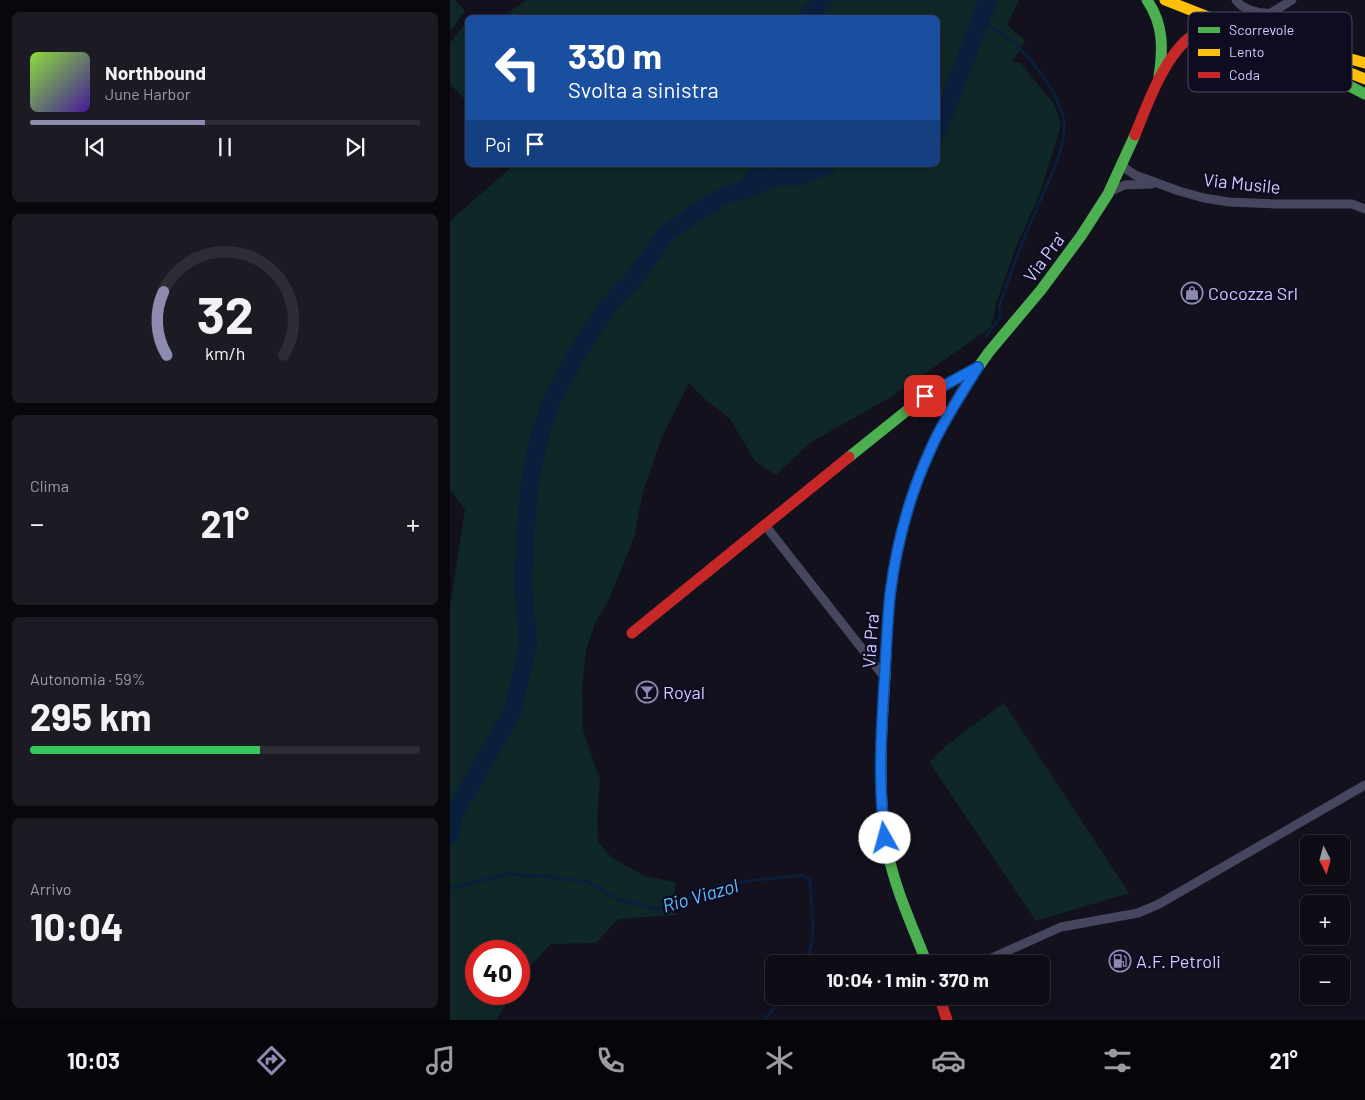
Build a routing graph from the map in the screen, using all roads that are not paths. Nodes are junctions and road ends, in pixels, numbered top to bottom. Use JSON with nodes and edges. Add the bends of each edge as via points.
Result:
{"nodes":[{"id":1,"x":1147,"y":0,"type":"edge"},
{"id":2,"x":1165,"y":0,"type":"edge"},
{"id":3,"x":1236,"y":0,"type":"edge"},
{"id":4,"x":1292,"y":0,"type":"edge"},
{"id":5,"x":1197,"y":12,"type":"edge"},
{"id":6,"x":1261,"y":12,"type":"edge"},
{"id":7,"x":1273,"y":12,"type":"edge"},
{"id":8,"x":1188,"y":38,"type":"edge"},
{"id":9,"x":1352,"y":59,"type":"edge"},
{"id":10,"x":1365,"y":63,"type":"edge"},
{"id":11,"x":1352,"y":74,"type":"edge"},
{"id":12,"x":1365,"y":79,"type":"edge"},
{"id":13,"x":1158,"y":83,"type":"junction"},
{"id":14,"x":1352,"y":87,"type":"edge"},
{"id":15,"x":1365,"y":94,"type":"edge"},
{"id":16,"x":1122,"y":166,"type":"junction"},
{"id":17,"x":1167,"y":186,"type":"junction"},
{"id":18,"x":1109,"y":192,"type":"junction"},
{"id":19,"x":1365,"y":209,"type":"edge"},
{"id":20,"x":978,"y":367,"type":"junction"},
{"id":21,"x":765,"y":526,"type":"junction"},
{"id":22,"x":632,"y":633,"type":"dead end"},
{"id":23,"x":885,"y":678,"type":"junction"},
{"id":24,"x":1365,"y":786,"type":"edge"},
{"id":25,"x":924,"y":955,"type":"edge"},
{"id":26,"x":998,"y":955,"type":"edge"},
{"id":27,"x":942,"y":1005,"type":"edge"},
{"id":28,"x":946,"y":1020,"type":"edge"}],
"edges":[{"from":1,"to":13,"type":"street","name":"Via Pra'","via":[[1158,18],[1163,39]]},
{"from":2,"to":5,"type":"street"},
{"from":3,"to":6,"type":"street","via":[[1248,10]]},
{"from":4,"to":7,"type":"street"},
{"from":8,"to":13,"type":"street","name":"Via Pra'","via":[[1179,47]]},
{"from":9,"to":10,"type":"street"},
{"from":11,"to":12,"type":"street"},
{"from":13,"to":16,"type":"street","name":"Via Pra'"},
{"from":14,"to":15,"type":"street"},
{"from":16,"to":17,"type":"street","name":"Via Musile","via":[[1135,175]]},
{"from":16,"to":18,"type":"street","name":"Via Pra'"},
{"from":17,"to":18,"type":"street","via":[[1139,183]]},
{"from":17,"to":19,"type":"street","name":"Via Musile","via":[[1229,202],[1352,204]]},
{"from":18,"to":20,"type":"street","name":"Via Pra'","via":[[1060,268]]},
{"from":20,"to":21,"type":"street","via":[[925,396]]},
{"from":20,"to":23,"type":"street","name":"Via Pra'","via":[[928,453],[907,510],[890,595]]},
{"from":21,"to":22,"type":"street"},
{"from":21,"to":23,"type":"street"},
{"from":23,"to":25,"type":"street","name":"Via Pra'","via":[[880,754],[884,829],[898,889]]},
{"from":24,"to":26,"type":"street","via":[[1159,904],[1138,913],[1061,927]]},
{"from":27,"to":28,"type":"street"}]}
